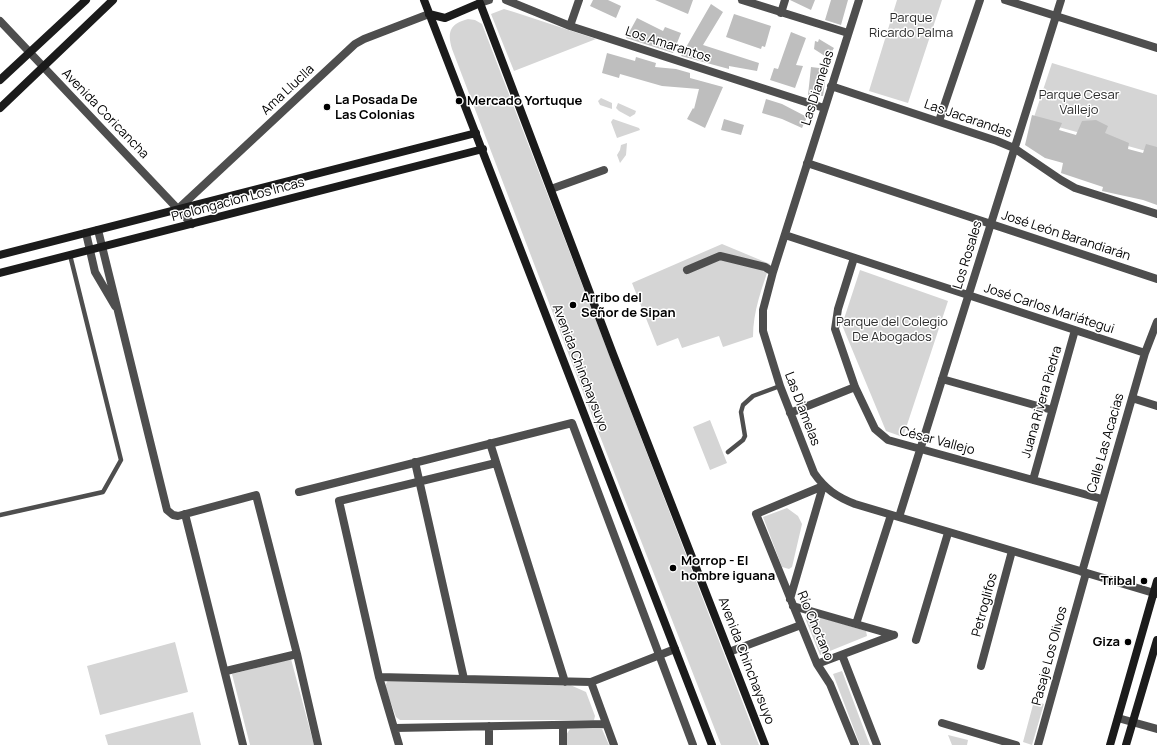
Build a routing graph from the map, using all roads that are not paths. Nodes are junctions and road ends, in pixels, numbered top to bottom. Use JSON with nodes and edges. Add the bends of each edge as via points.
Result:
{"nodes":[{"id":1,"x":86,"y":0,"type":"edge"},
{"id":2,"x":113,"y":0,"type":"edge"},
{"id":3,"x":424,"y":0,"type":"edge"},
{"id":4,"x":488,"y":0,"type":"edge"},
{"id":5,"x":506,"y":0,"type":"edge"},
{"id":6,"x":578,"y":0,"type":"edge"},
{"id":7,"x":742,"y":0,"type":"edge"},
{"id":8,"x":785,"y":0,"type":"edge"},
{"id":9,"x":859,"y":0,"type":"edge"},
{"id":10,"x":980,"y":0,"type":"edge"},
{"id":11,"x":1005,"y":0,"type":"edge"},
{"id":12,"x":1061,"y":0,"type":"edge"},
{"id":13,"x":480,"y":3,"type":"junction"},
{"id":14,"x":781,"y":13,"type":"junction"},
{"id":15,"x":429,"y":14,"type":"junction"},
{"id":16,"x":1056,"y":16,"type":"junction"},
{"id":17,"x":0,"y":22,"type":"edge"},
{"id":18,"x":570,"y":26,"type":"junction"},
{"id":19,"x":848,"y":33,"type":"junction"},
{"id":20,"x":1157,"y":48,"type":"edge"},
{"id":21,"x":30,"y":53,"type":"junction"},
{"id":22,"x":43,"y":66,"type":"junction"},
{"id":23,"x":0,"y":80,"type":"edge"},
{"id":24,"x":831,"y":86,"type":"junction"},
{"id":25,"x":0,"y":108,"type":"edge"},
{"id":26,"x":824,"y":108,"type":"junction"},
{"id":27,"x":939,"y":121,"type":"junction"},
{"id":28,"x":476,"y":133,"type":"junction"},
{"id":29,"x":1014,"y":148,"type":"junction"},
{"id":30,"x":483,"y":149,"type":"junction"},
{"id":31,"x":807,"y":163,"type":"junction"},
{"id":32,"x":604,"y":170,"type":"dead end"},
{"id":33,"x":551,"y":189,"type":"junction"},
{"id":34,"x":178,"y":209,"type":"junction"},
{"id":35,"x":1157,"y":214,"type":"edge"},
{"id":36,"x":192,"y":224,"type":"junction"},
{"id":37,"x":991,"y":224,"type":"junction"},
{"id":38,"x":98,"y":230,"type":"junction"},
{"id":39,"x":86,"y":233,"type":"junction"},
{"id":40,"x":786,"y":235,"type":"junction"},
{"id":41,"x":103,"y":248,"type":"junction"},
{"id":42,"x":91,"y":251,"type":"junction"},
{"id":43,"x":0,"y":255,"type":"edge"},
{"id":44,"x":70,"y":255,"type":"junction"},
{"id":45,"x":854,"y":258,"type":"junction"},
{"id":46,"x":687,"y":270,"type":"dead end"},
{"id":47,"x":773,"y":272,"type":"junction"},
{"id":48,"x":0,"y":274,"type":"edge"},
{"id":49,"x":1157,"y":279,"type":"edge"},
{"id":50,"x":968,"y":295,"type":"junction"},
{"id":51,"x":120,"y":316,"type":"junction"},
{"id":52,"x":1157,"y":322,"type":"edge"},
{"id":53,"x":1075,"y":330,"type":"junction"},
{"id":54,"x":1145,"y":353,"type":"junction"},
{"id":55,"x":942,"y":379,"type":"junction"},
{"id":56,"x":780,"y":386,"type":"junction"},
{"id":57,"x":855,"y":387,"type":"junction"},
{"id":58,"x":1132,"y":398,"type":"junction"},
{"id":59,"x":1157,"y":406,"type":"edge"},
{"id":60,"x":1052,"y":410,"type":"junction"},
{"id":61,"x":790,"y":413,"type":"junction"},
{"id":62,"x":490,"y":443,"type":"junction"},
{"id":63,"x":920,"y":449,"type":"junction"},
{"id":64,"x":728,"y":452,"type":"dead end"},
{"id":65,"x":415,"y":462,"type":"junction"},
{"id":66,"x":496,"y":463,"type":"junction"},
{"id":67,"x":1033,"y":480,"type":"junction"},
{"id":68,"x":419,"y":482,"type":"junction"},
{"id":69,"x":823,"y":486,"type":"junction"},
{"id":70,"x":299,"y":492,"type":"dead end"},
{"id":71,"x":1102,"y":499,"type":"junction"},
{"id":72,"x":185,"y":514,"type":"junction"},
{"id":73,"x":0,"y":515,"type":"edge"},
{"id":74,"x":895,"y":516,"type":"junction"},
{"id":75,"x":948,"y":533,"type":"junction"},
{"id":76,"x":1012,"y":551,"type":"junction"},
{"id":77,"x":1084,"y":573,"type":"junction"},
{"id":78,"x":1157,"y":582,"type":"edge"},
{"id":79,"x":1155,"y":594,"type":"edge"},
{"id":80,"x":792,"y":602,"type":"junction"},
{"id":81,"x":856,"y":624,"type":"junction"},
{"id":82,"x":801,"y":625,"type":"junction"},
{"id":83,"x":916,"y":640,"type":"dead end"},
{"id":84,"x":1157,"y":640,"type":"edge"},
{"id":85,"x":675,"y":649,"type":"junction"},
{"id":86,"x":729,"y":652,"type":"junction"},
{"id":87,"x":297,"y":654,"type":"junction"},
{"id":88,"x":842,"y":654,"type":"junction"},
{"id":89,"x":659,"y":655,"type":"junction"},
{"id":90,"x":817,"y":664,"type":"junction"},
{"id":91,"x":981,"y":666,"type":"dead end"},
{"id":92,"x":226,"y":671,"type":"junction"},
{"id":93,"x":379,"y":677,"type":"junction"},
{"id":94,"x":464,"y":679,"type":"junction"},
{"id":95,"x":565,"y":682,"type":"junction"},
{"id":96,"x":591,"y":682,"type":"junction"},
{"id":97,"x":1118,"y":718,"type":"junction"},
{"id":98,"x":1133,"y":722,"type":"junction"},
{"id":99,"x":606,"y":724,"type":"junction"},
{"id":100,"x":942,"y":724,"type":"dead end"},
{"id":101,"x":563,"y":725,"type":"junction"},
{"id":102,"x":489,"y":726,"type":"junction"},
{"id":103,"x":395,"y":728,"type":"junction"},
{"id":104,"x":1157,"y":729,"type":"edge"},
{"id":105,"x":243,"y":745,"type":"edge"},
{"id":106,"x":318,"y":745,"type":"edge"},
{"id":107,"x":399,"y":745,"type":"edge"},
{"id":108,"x":490,"y":745,"type":"edge"},
{"id":109,"x":563,"y":745,"type":"edge"},
{"id":110,"x":614,"y":745,"type":"edge"},
{"id":111,"x":693,"y":745,"type":"edge"},
{"id":112,"x":712,"y":745,"type":"edge"},
{"id":113,"x":765,"y":745,"type":"edge"},
{"id":114,"x":855,"y":745,"type":"edge"},
{"id":115,"x":877,"y":745,"type":"edge"},
{"id":116,"x":1016,"y":745,"type":"edge"},
{"id":117,"x":1038,"y":745,"type":"edge"},
{"id":118,"x":1110,"y":745,"type":"edge"},
{"id":119,"x":1126,"y":745,"type":"edge"}],
"edges":[{"from":1,"to":21,"type":"street"},
{"from":2,"to":22,"type":"street"},
{"from":3,"to":15,"type":"street","name":"Avenida Chinchaysuyo"},
{"from":4,"to":13,"type":"street"},
{"from":5,"to":18,"type":"street","name":"Los Amarantos"},
{"from":6,"to":18,"type":"street"},
{"from":7,"to":14,"type":"street"},
{"from":8,"to":14,"type":"street"},
{"from":9,"to":19,"type":"street","name":"Las Diamelas"},
{"from":10,"to":27,"type":"street"},
{"from":11,"to":16,"type":"street"},
{"from":12,"to":16,"type":"street","name":"Los Rosales"},
{"from":13,"to":15,"type":"street","via":[[445,18]]},
{"from":13,"to":33,"type":"street","name":"Avenida Chinchaysuyo"},
{"from":14,"to":19,"type":"street"},
{"from":15,"to":28,"type":"street","name":"Avenida Chinchaysuyo"},
{"from":15,"to":34,"type":"street","name":"Ama Lluclla","via":[[355,44]]},
{"from":16,"to":20,"type":"street"},
{"from":16,"to":29,"type":"street","name":"Los Rosales"},
{"from":17,"to":21,"type":"street","name":"Avenida Coricancha"},
{"from":18,"to":26,"type":"street","name":"Los Amarantos"},
{"from":19,"to":24,"type":"street","name":"Las Diamelas"},
{"from":21,"to":22,"type":"street","name":"Avenida Coricancha"},
{"from":21,"to":23,"type":"street"},
{"from":22,"to":25,"type":"street"},
{"from":22,"to":34,"type":"street","name":"Avenida Coricancha"},
{"from":24,"to":26,"type":"street","name":"Las Diamelas"},
{"from":24,"to":27,"type":"street","name":"Las Jacarandas"},
{"from":26,"to":31,"type":"street","name":"Las Diamelas"},
{"from":27,"to":29,"type":"street","name":"Las Jacarandas"},
{"from":28,"to":30,"type":"street","name":"Avenida Chinchaysuyo"},
{"from":28,"to":34,"type":"street","name":"Prolongacion Los Incas"},
{"from":29,"to":35,"type":"street","name":"Las Jacarandas","via":[[1075,188]]},
{"from":29,"to":37,"type":"street","name":"Los Rosales"},
{"from":30,"to":36,"type":"street","name":"Prolongacion Los Incas"},
{"from":30,"to":85,"type":"street","name":"Avenida Chinchaysuyo"},
{"from":31,"to":37,"type":"street","name":"José León Barandiarán"},
{"from":31,"to":40,"type":"street","name":"Las Diamelas"},
{"from":32,"to":33,"type":"street"},
{"from":33,"to":86,"type":"street","name":"Avenida Chinchaysuyo"},
{"from":34,"to":36,"type":"street","name":"Avenida Coricancha"},
{"from":34,"to":38,"type":"street","name":"Prolongacion Los Incas"},
{"from":36,"to":41,"type":"street","name":"Prolongacion Los Incas"},
{"from":37,"to":49,"type":"street","name":"José León Barandiarán"},
{"from":37,"to":50,"type":"street","name":"Los Rosales"},
{"from":38,"to":39,"type":"street","name":"Prolongacion Los Incas"},
{"from":38,"to":41,"type":"street"},
{"from":39,"to":42,"type":"street"},
{"from":39,"to":43,"type":"street","name":"Prolongacion Los Incas"},
{"from":40,"to":45,"type":"street","name":"José Carlos Mariátegui"},
{"from":40,"to":47,"type":"street","name":"Las Diamelas"},
{"from":41,"to":42,"type":"street","name":"Prolongacion Los Incas"},
{"from":41,"to":51,"type":"street"},
{"from":42,"to":44,"type":"street","name":"Prolongacion Los Incas"},
{"from":42,"to":51,"type":"street","via":[[96,272]]},
{"from":44,"to":48,"type":"street","name":"Prolongacion Los Incas"},
{"from":44,"to":73,"type":"lane","via":[[121,460],[103,492]]},
{"from":45,"to":50,"type":"street","name":"José Carlos Mariátegui"},
{"from":45,"to":57,"type":"street","name":"César Vallejo","via":[[838,309],[835,329]]},
{"from":46,"to":47,"type":"street","via":[[720,256],[765,267]]},
{"from":47,"to":56,"type":"street","name":"Las Diamelas","via":[[763,310],[763,331]]},
{"from":50,"to":53,"type":"street","name":"José Carlos Mariátegui"},
{"from":50,"to":55,"type":"street","name":"Los Rosales"},
{"from":51,"to":72,"type":"street","via":[[167,510],[173,515]]},
{"from":52,"to":54,"type":"street","name":"Calle Las Acacias"},
{"from":53,"to":54,"type":"street","name":"José Carlos Mariátegui"},
{"from":53,"to":60,"type":"street","name":"Juana Rivera Piedra"},
{"from":54,"to":58,"type":"street","name":"Calle Las Acacias"},
{"from":55,"to":60,"type":"street"},
{"from":55,"to":63,"type":"street","name":"Los Rosales"},
{"from":56,"to":61,"type":"street","name":"Las Diamelas"},
{"from":56,"to":64,"type":"lane","via":[[753,396],[743,405],[743,440]]},
{"from":57,"to":61,"type":"street"},
{"from":57,"to":63,"type":"street","name":"César Vallejo","via":[[875,430],[888,440]]},
{"from":58,"to":59,"type":"street"},
{"from":58,"to":71,"type":"street","name":"Calle Las Acacias"},
{"from":60,"to":67,"type":"street","name":"Juana Rivera Piedra"},
{"from":61,"to":69,"type":"street","name":"Las Diamelas","via":[[814,473]]},
{"from":62,"to":65,"type":"street"},
{"from":62,"to":66,"type":"street"},
{"from":62,"to":89,"type":"street","via":[[572,423]]},
{"from":63,"to":67,"type":"street","name":"César Vallejo"},
{"from":63,"to":74,"type":"street","name":"Los Rosales"},
{"from":65,"to":68,"type":"street"},
{"from":65,"to":70,"type":"street"},
{"from":66,"to":68,"type":"street"},
{"from":66,"to":95,"type":"street"},
{"from":67,"to":71,"type":"street","name":"César Vallejo"},
{"from":68,"to":93,"type":"street","via":[[339,501]]},
{"from":68,"to":94,"type":"street"},
{"from":69,"to":74,"type":"street","name":"Las Diamelas","via":[[838,497]]},
{"from":69,"to":80,"type":"street"},
{"from":69,"to":80,"type":"street","name":"Río Chotano","via":[[756,514]]},
{"from":71,"to":77,"type":"street","name":"Calle Las Acacias"},
{"from":72,"to":87,"type":"street","via":[[256,495]]},
{"from":72,"to":92,"type":"street"},
{"from":74,"to":75,"type":"street","name":"Las Diamelas"},
{"from":74,"to":81,"type":"street","name":"Los Rosales"},
{"from":75,"to":76,"type":"street","name":"Las Diamelas"},
{"from":75,"to":83,"type":"street"},
{"from":76,"to":77,"type":"street","name":"Las Diamelas"},
{"from":76,"to":91,"type":"street","name":"Petroglifos"},
{"from":77,"to":79,"type":"street","name":"Las Diamelas"},
{"from":77,"to":117,"type":"street","name":"Pasaje Los Olivos"},
{"from":78,"to":79,"type":"street"},
{"from":79,"to":97,"type":"street"},
{"from":80,"to":81,"type":"street"},
{"from":80,"to":82,"type":"street","name":"Río Chotano"},
{"from":81,"to":88,"type":"street","via":[[894,635]]},
{"from":82,"to":86,"type":"street"},
{"from":82,"to":90,"type":"street","name":"Río Chotano"},
{"from":84,"to":98,"type":"street"},
{"from":85,"to":89,"type":"street"},
{"from":85,"to":112,"type":"street","name":"Avenida Chinchaysuyo"},
{"from":86,"to":113,"type":"street","name":"Avenida Chinchaysuyo"},
{"from":87,"to":92,"type":"street"},
{"from":87,"to":106,"type":"street"},
{"from":88,"to":90,"type":"street"},
{"from":88,"to":115,"type":"street","name":"Río Chotano"},
{"from":89,"to":96,"type":"street"},
{"from":89,"to":111,"type":"street"},
{"from":90,"to":114,"type":"street","name":"Río Chotano","via":[[830,684]]},
{"from":92,"to":105,"type":"street"},
{"from":93,"to":94,"type":"street"},
{"from":93,"to":103,"type":"street"},
{"from":94,"to":95,"type":"street"},
{"from":95,"to":96,"type":"street"},
{"from":96,"to":99,"type":"street"},
{"from":97,"to":98,"type":"street"},
{"from":97,"to":118,"type":"street"},
{"from":98,"to":104,"type":"street"},
{"from":98,"to":119,"type":"street"},
{"from":99,"to":101,"type":"street"},
{"from":99,"to":110,"type":"street"},
{"from":100,"to":116,"type":"street"},
{"from":101,"to":102,"type":"street"},
{"from":101,"to":109,"type":"street"},
{"from":102,"to":103,"type":"street"},
{"from":102,"to":108,"type":"street"},
{"from":103,"to":107,"type":"street"}]}
